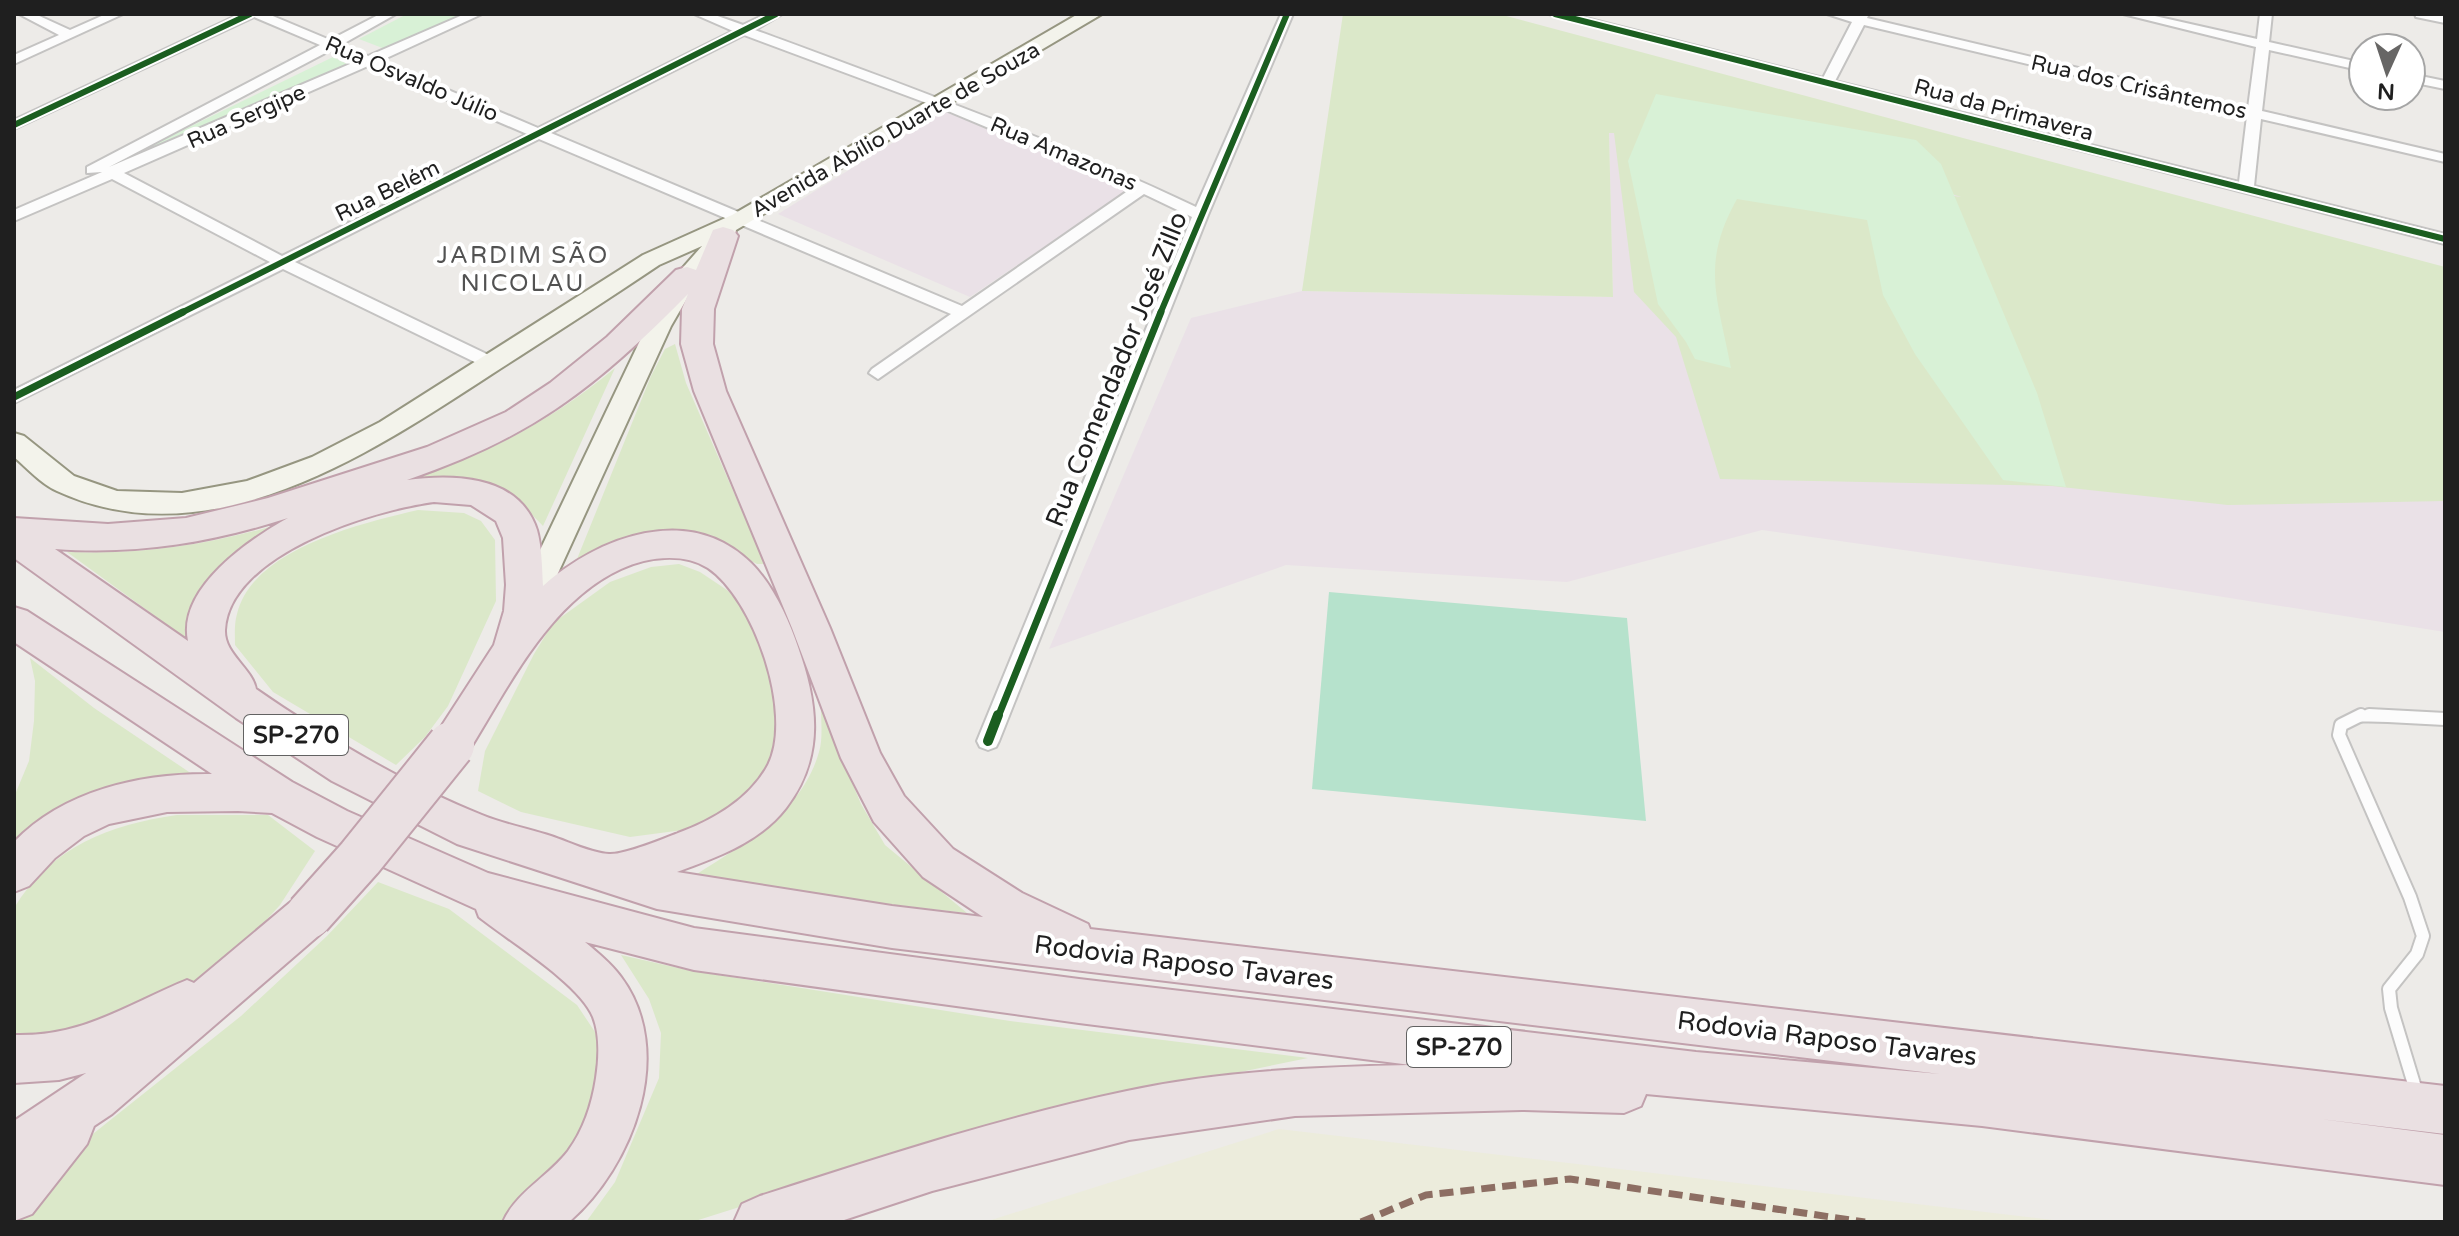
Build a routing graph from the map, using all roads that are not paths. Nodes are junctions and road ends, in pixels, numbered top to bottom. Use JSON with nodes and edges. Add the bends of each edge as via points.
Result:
{"nodes":[{"id":1,"x":25,"y":14,"type":"edge"},
{"id":2,"x":117,"y":14,"type":"edge"},
{"id":3,"x":250,"y":14,"type":"edge"},
{"id":4,"x":257,"y":14,"type":"edge"},
{"id":5,"x":390,"y":14,"type":"edge"},
{"id":6,"x":476,"y":14,"type":"edge"},
{"id":7,"x":700,"y":14,"type":"edge"},
{"id":8,"x":776,"y":14,"type":"edge"},
{"id":9,"x":1092,"y":14,"type":"edge"},
{"id":10,"x":1287,"y":14,"type":"edge"},
{"id":11,"x":1555,"y":14,"type":"edge"},
{"id":12,"x":1833,"y":14,"type":"edge"},
{"id":13,"x":2129,"y":14,"type":"edge"},
{"id":14,"x":2266,"y":14,"type":"edge"},
{"id":15,"x":2421,"y":14,"type":"edge"},
{"id":16,"x":1861,"y":17,"type":"edge"},
{"id":17,"x":2445,"y":19,"type":"edge"},
{"id":18,"x":743,"y":30,"type":"junction"},
{"id":19,"x":69,"y":35,"type":"junction"},
{"id":20,"x":331,"y":44,"type":"junction"},
{"id":21,"x":2264,"y":44,"type":"junction"},
{"id":22,"x":14,"y":60,"type":"edge"},
{"id":23,"x":371,"y":61,"type":"junction"},
{"id":24,"x":2347,"y":63,"type":"edge"},
{"id":25,"x":1828,"y":82,"type":"junction"},
{"id":26,"x":940,"y":101,"type":"junction"},
{"id":27,"x":2254,"y":112,"type":"junction"},
{"id":28,"x":14,"y":125,"type":"edge"},
{"id":29,"x":543,"y":133,"type":"junction"},
{"id":30,"x":2445,"y":158,"type":"edge"},
{"id":31,"x":99,"y":166,"type":"junction"},
{"id":32,"x":114,"y":174,"type":"junction"},
{"id":33,"x":1144,"y":187,"type":"junction"},
{"id":34,"x":2246,"y":190,"type":"junction"},
{"id":35,"x":20,"y":213,"type":"edge"},
{"id":36,"x":1200,"y":215,"type":"junction"},
{"id":37,"x":731,"y":228,"type":"junction"},
{"id":38,"x":2445,"y":239,"type":"edge"},
{"id":39,"x":282,"y":262,"type":"junction"},
{"id":40,"x":687,"y":277,"type":"junction"},
{"id":41,"x":963,"y":313,"type":"junction"},
{"id":42,"x":491,"y":363,"type":"junction"},
{"id":43,"x":878,"y":373,"type":"dead end"},
{"id":44,"x":14,"y":397,"type":"edge"},
{"id":45,"x":14,"y":443,"type":"edge"},
{"id":46,"x":14,"y":531,"type":"edge"},
{"id":47,"x":14,"y":539,"type":"edge"},
{"id":48,"x":526,"y":611,"type":"junction"},
{"id":49,"x":14,"y":622,"type":"edge"},
{"id":50,"x":504,"y":661,"type":"junction"},
{"id":51,"x":250,"y":706,"type":"junction"},
{"id":52,"x":2445,"y":719,"type":"edge"},
{"id":53,"x":988,"y":741,"type":"dead end"},
{"id":54,"x":277,"y":795,"type":"junction"},
{"id":55,"x":14,"y":872,"type":"edge"},
{"id":56,"x":609,"y":875,"type":"junction"},
{"id":57,"x":481,"y":891,"type":"junction"},
{"id":58,"x":1099,"y":953,"type":"junction"},
{"id":59,"x":228,"y":983,"type":"junction"},
{"id":60,"x":14,"y":1059,"type":"edge"},
{"id":61,"x":95,"y":1097,"type":"junction"},
{"id":62,"x":1982,"y":1102,"type":"junction"},
{"id":63,"x":2433,"y":1109,"type":"edge"},
{"id":64,"x":14,"y":1150,"type":"edge"},
{"id":65,"x":2445,"y":1160,"type":"edge"},
{"id":66,"x":14,"y":1196,"type":"edge"},
{"id":67,"x":529,"y":1222,"type":"edge"},
{"id":68,"x":760,"y":1222,"type":"edge"}],
"edges":[{"from":1,"to":19,"type":"street"},
{"from":2,"to":19,"type":"street"},
{"from":3,"to":28,"type":"street"},
{"from":4,"to":20,"type":"street","name":"Rua Osvaldo Júlio"},
{"from":5,"to":20,"type":"street"},
{"from":6,"to":23,"type":"street","name":"Rua Sergipe"},
{"from":7,"to":18,"type":"street","name":"Rua Amazonas"},
{"from":8,"to":18,"type":"street","name":"Rua Belém"},
{"from":9,"to":26,"type":"main road","name":"Avenida Abílio Duarte de Souza"},
{"from":10,"to":36,"type":"street","name":"Rua Comendador José Zillo"},
{"from":11,"to":25,"type":"street","name":"Rua da Primavera"},
{"from":12,"to":16,"type":"street","name":"Rua dos Crisântemos"},
{"from":13,"to":21,"type":"street"},
{"from":14,"to":21,"type":"street"},
{"from":15,"to":17,"type":"street"},
{"from":16,"to":25,"type":"street"},
{"from":16,"to":27,"type":"street","name":"Rua dos Crisântemos"},
{"from":18,"to":26,"type":"street","name":"Rua Amazonas"},
{"from":18,"to":29,"type":"street","name":"Rua Belém"},
{"from":19,"to":22,"type":"street"},
{"from":20,"to":23,"type":"street","name":"Rua Osvaldo Júlio"},
{"from":20,"to":31,"type":"street"},
{"from":21,"to":24,"type":"street"},
{"from":21,"to":27,"type":"street"},
{"from":23,"to":29,"type":"street","name":"Rua Osvaldo Júlio"},
{"from":23,"to":32,"type":"street","name":"Rua Sergipe"},
{"from":25,"to":34,"type":"street","name":"Rua da Primavera"},
{"from":26,"to":33,"type":"street","name":"Rua Amazonas"},
{"from":26,"to":37,"type":"main road","name":"Avenida Abílio Duarte de Souza"},
{"from":27,"to":30,"type":"street","name":"Rua dos Crisântemos"},
{"from":27,"to":34,"type":"street"},
{"from":29,"to":37,"type":"street","name":"Rua Osvaldo Júlio"},
{"from":29,"to":39,"type":"street","name":"Rua Belém"},
{"from":31,"to":32,"type":"street"},
{"from":31,"to":35,"type":"street"},
{"from":32,"to":35,"type":"street","name":"Rua Sergipe"},
{"from":32,"to":39,"type":"street"},
{"from":33,"to":36,"type":"street","name":"Rua Amazonas"},
{"from":33,"to":41,"type":"street"},
{"from":34,"to":38,"type":"street","name":"Rua da Primavera"},
{"from":36,"to":53,"type":"street","name":"Rua Comendador José Zillo"},
{"from":37,"to":40,"type":"main road"},
{"from":37,"to":41,"type":"street","name":"Rua Osvaldo Júlio"},
{"from":37,"to":42,"type":"main road","via":[[651,260]]},
{"from":37,"to":58,"type":"highway","via":[[698,309],[697,344],[710,391],[862,758],[889,809],[938,863],[1006,907]]},
{"from":39,"to":42,"type":"street"},
{"from":39,"to":44,"type":"street","name":"Rua Belém"},
{"from":40,"to":46,"type":"highway","via":[[596,366],[566,388],[502,428],[436,457],[248,517],[166,535],[69,537]]},
{"from":40,"to":48,"type":"main road"},
{"from":41,"to":43,"type":"street"},
{"from":42,"to":45,"type":"main road","via":[[389,429],[322,464],[251,491],[196,500],[116,501],[64,483]]},
{"from":47,"to":51,"type":"highway","name":"Rodovia Raposo Tavares","number":"SP-270"},
{"from":48,"to":50,"type":"highway"},
{"from":48,"to":51,"type":"highway","via":[[520,529],[505,507],[481,494],[435,489],[339,513],[265,548],[219,588],[206,634],[214,655]]},
{"from":49,"to":54,"type":"highway","name":"Rodovia Raposo Tavares","number":"SP-270"},
{"from":50,"to":56,"type":"highway","via":[[571,584],[600,563],[647,546],[689,544],[719,556],[761,602],[797,714],[786,775],[769,799],[713,839]]},
{"from":50,"to":59,"type":"highway","bridge":true,"via":[[451,745],[360,858],[309,915]]},
{"from":51,"to":56,"type":"highway","name":"Rodovia Raposo Tavares","number":"SP-270","via":[[347,768],[472,831]]},
{"from":52,"to":63,"type":"lane","via":[[2362,715],[2341,725],[2339,735],[2423,936],[2417,954],[2389,989],[2391,1008]]},
{"from":54,"to":55,"type":"highway","via":[[134,796],[57,830]]},
{"from":54,"to":57,"type":"highway","name":"Rodovia Raposo Tavares","number":"SP-270"},
{"from":56,"to":58,"type":"highway","name":"Rodovia Raposo Tavares","number":"SP-270","via":[[732,903]]},
{"from":57,"to":62,"type":"highway","name":"Rodovia Raposo Tavares","number":"SP-270","via":[[694,949],[1696,1076]]},
{"from":57,"to":67,"type":"highway","via":[[604,991],[615,1008],[622,1037],[622,1073],[597,1151],[575,1181]]},
{"from":58,"to":63,"type":"highway","name":"Rodovia Raposo Tavares","number":"SP-270"},
{"from":59,"to":60,"type":"highway","via":[[67,1056]]},
{"from":59,"to":61,"type":"highway"},
{"from":61,"to":64,"type":"highway"},
{"from":61,"to":66,"type":"highway"},
{"from":62,"to":65,"type":"highway","name":"Rodovia Raposo Tavares","number":"SP-270"},
{"from":62,"to":68,"type":"highway","via":[[1522,1086],[1295,1092],[1129,1115],[932,1166]]}]}
